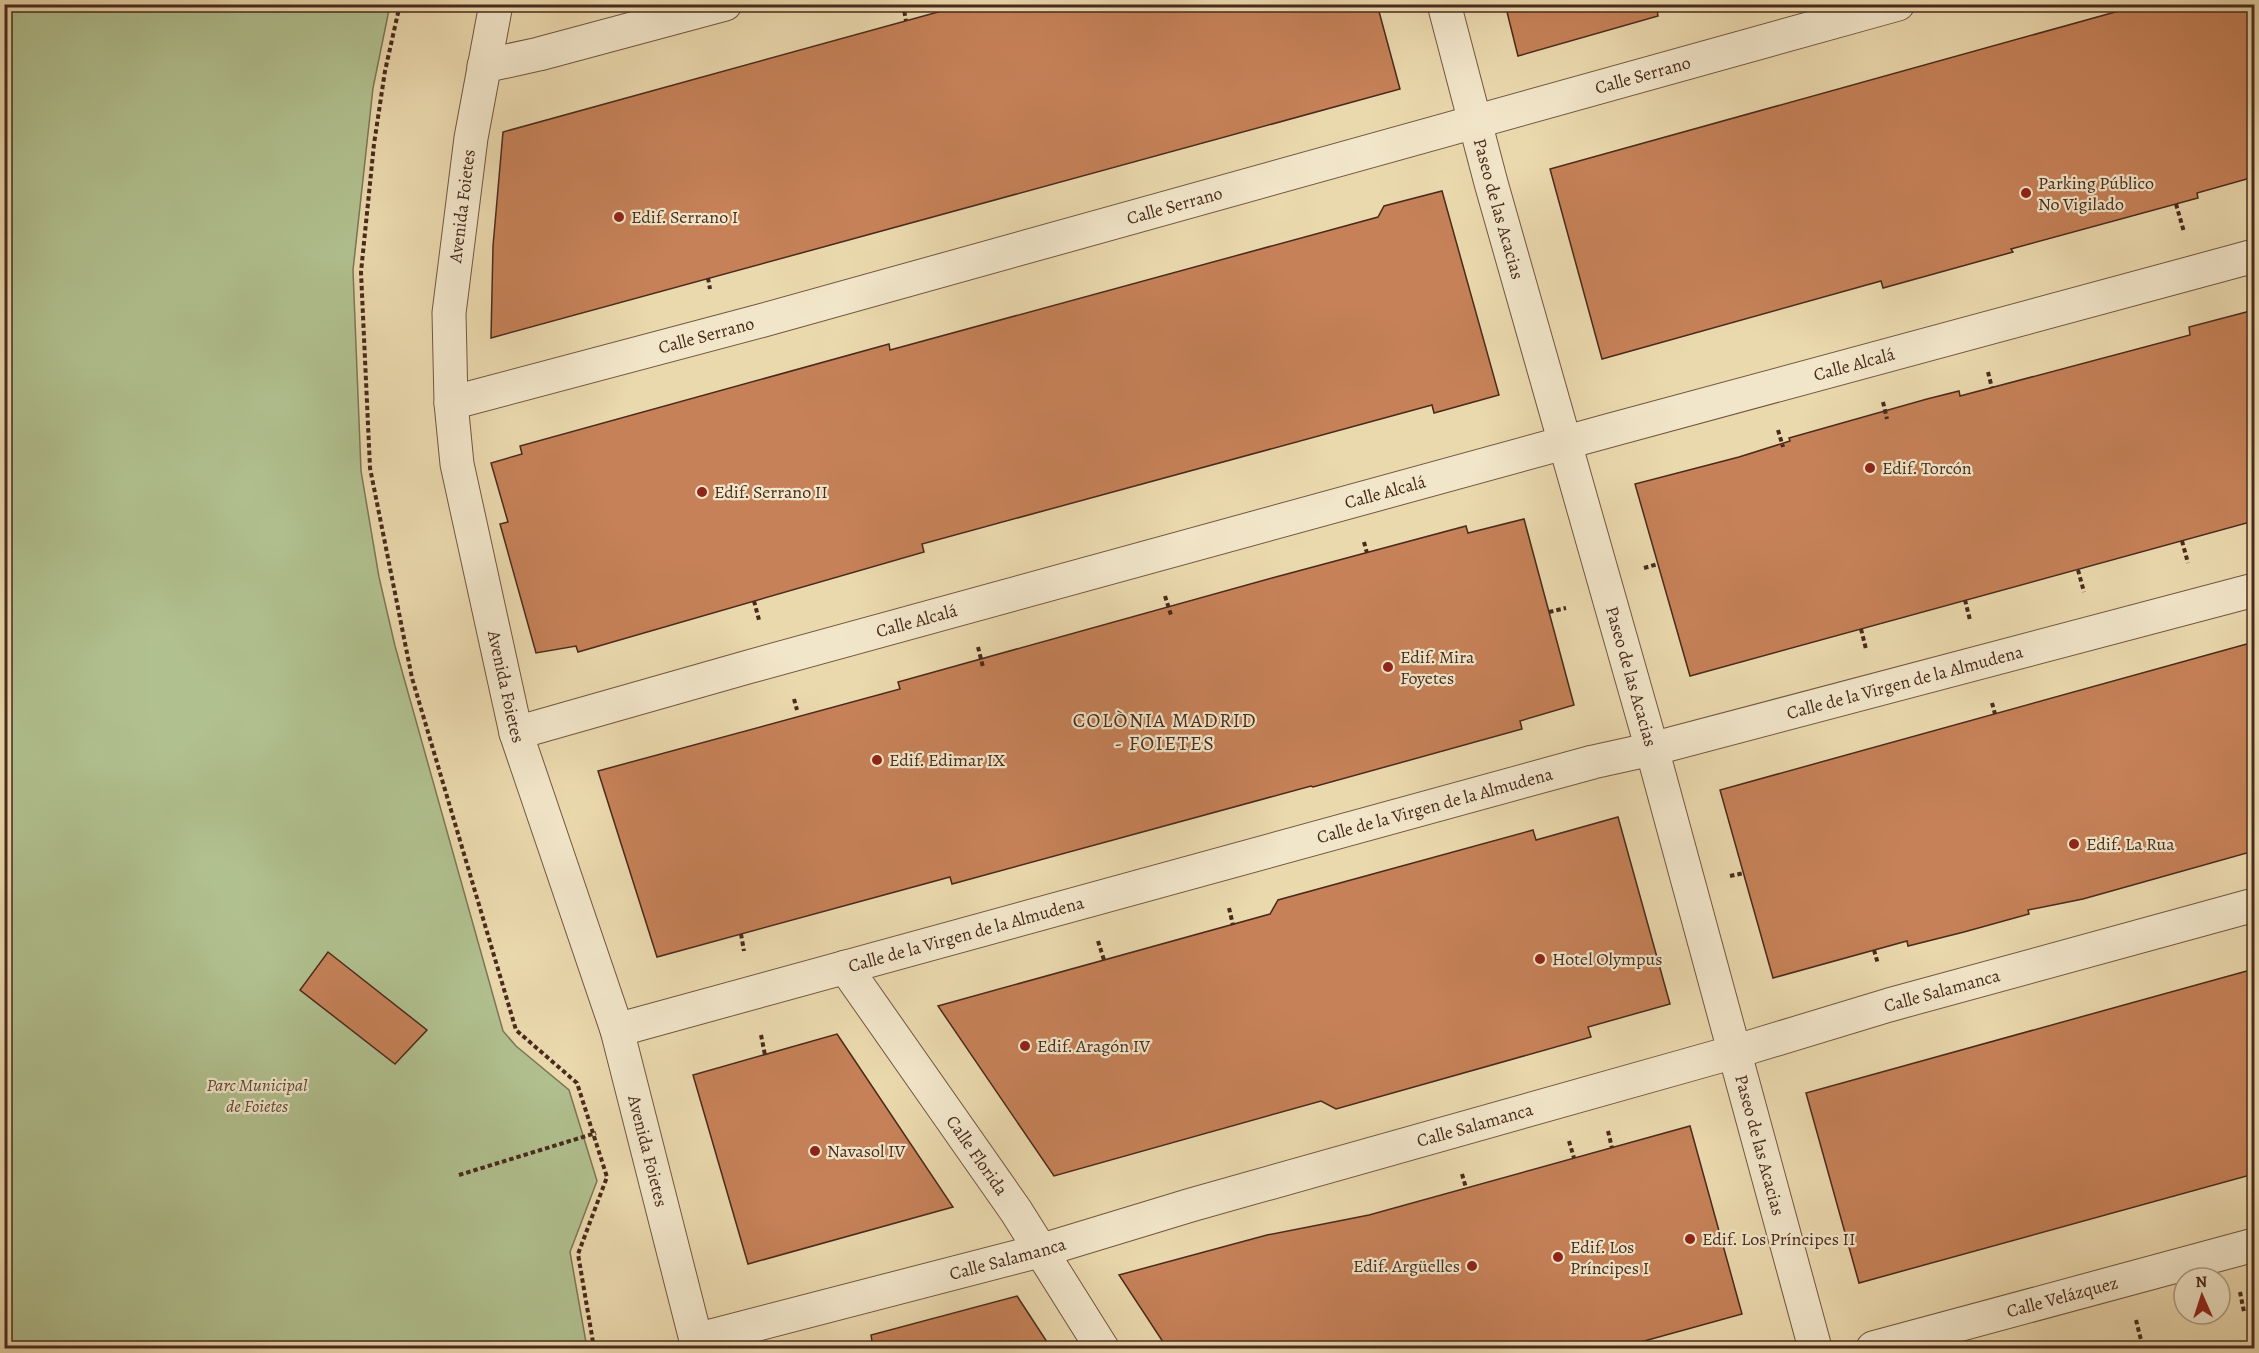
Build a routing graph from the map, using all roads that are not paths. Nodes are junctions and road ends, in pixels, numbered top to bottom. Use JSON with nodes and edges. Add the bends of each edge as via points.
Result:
{"nodes":[{"id":1,"x":496,"y":4,"type":"edge"},
{"id":2,"x":725,"y":4,"type":"edge"},
{"id":3,"x":1444,"y":4,"type":"edge"},
{"id":4,"x":1898,"y":4,"type":"edge"},
{"id":5,"x":484,"y":66,"type":"junction"},
{"id":6,"x":1475,"y":122,"type":"junction"},
{"id":7,"x":2254,"y":256,"type":"edge"},
{"id":8,"x":451,"y":403,"type":"junction"},
{"id":9,"x":1565,"y":443,"type":"junction"},
{"id":10,"x":2254,"y":590,"type":"edge"},
{"id":11,"x":516,"y":733,"type":"junction"},
{"id":12,"x":1652,"y":749,"type":"junction"},
{"id":13,"x":2254,"y":905,"type":"edge"},
{"id":14,"x":845,"y":966,"type":"junction"},
{"id":15,"x":617,"y":1030,"type":"junction"},
{"id":16,"x":1734,"y":1052,"type":"junction"},
{"id":17,"x":2254,"y":1245,"type":"edge"},
{"id":18,"x":1043,"y":1250,"type":"junction"},
{"id":19,"x":696,"y":1344,"type":"edge"},
{"id":20,"x":1102,"y":1348,"type":"edge"},
{"id":21,"x":1815,"y":1348,"type":"edge"},
{"id":22,"x":1873,"y":1348,"type":"edge"}],
"edges":[{"from":1,"to":5,"type":"street","name":"Avenida Foietes"},
{"from":2,"to":5,"type":"street"},
{"from":3,"to":6,"type":"street","name":"Paseo de las Acacias"},
{"from":4,"to":6,"type":"street","name":"Calle Serrano"},
{"from":5,"to":8,"type":"street","name":"Avenida Foietes","via":[[449,313]]},
{"from":6,"to":8,"type":"street","name":"Calle Serrano"},
{"from":6,"to":9,"type":"street","name":"Paseo de las Acacias"},
{"from":7,"to":9,"type":"street","name":"Calle Alcalá"},
{"from":8,"to":11,"type":"street","name":"Avenida Foietes","via":[[457,464]]},
{"from":9,"to":11,"type":"street","name":"Calle Alcalá"},
{"from":9,"to":12,"type":"street","name":"Paseo de las Acacias"},
{"from":10,"to":12,"type":"street","name":"Calle de la Virgen de la Almudena"},
{"from":11,"to":15,"type":"street","name":"Avenida Foietes"},
{"from":12,"to":14,"type":"street","name":"Calle de la Virgen de la Almudena"},
{"from":12,"to":16,"type":"street","name":"Paseo de las Acacias"},
{"from":13,"to":16,"type":"street","name":"Calle Salamanca","via":[[1889,1005]]},
{"from":14,"to":15,"type":"street","name":"Calle de la Virgen de la Almudena"},
{"from":14,"to":18,"type":"street","name":"Calle Florida"},
{"from":15,"to":19,"type":"street","name":"Avenida Foietes"},
{"from":16,"to":18,"type":"street","name":"Calle Salamanca"},
{"from":16,"to":21,"type":"street","name":"Paseo de las Acacias"},
{"from":17,"to":22,"type":"street","name":"Calle Velázquez"},
{"from":18,"to":19,"type":"street","name":"Calle Salamanca"},
{"from":18,"to":20,"type":"street","name":"Calle Florida"}]}
